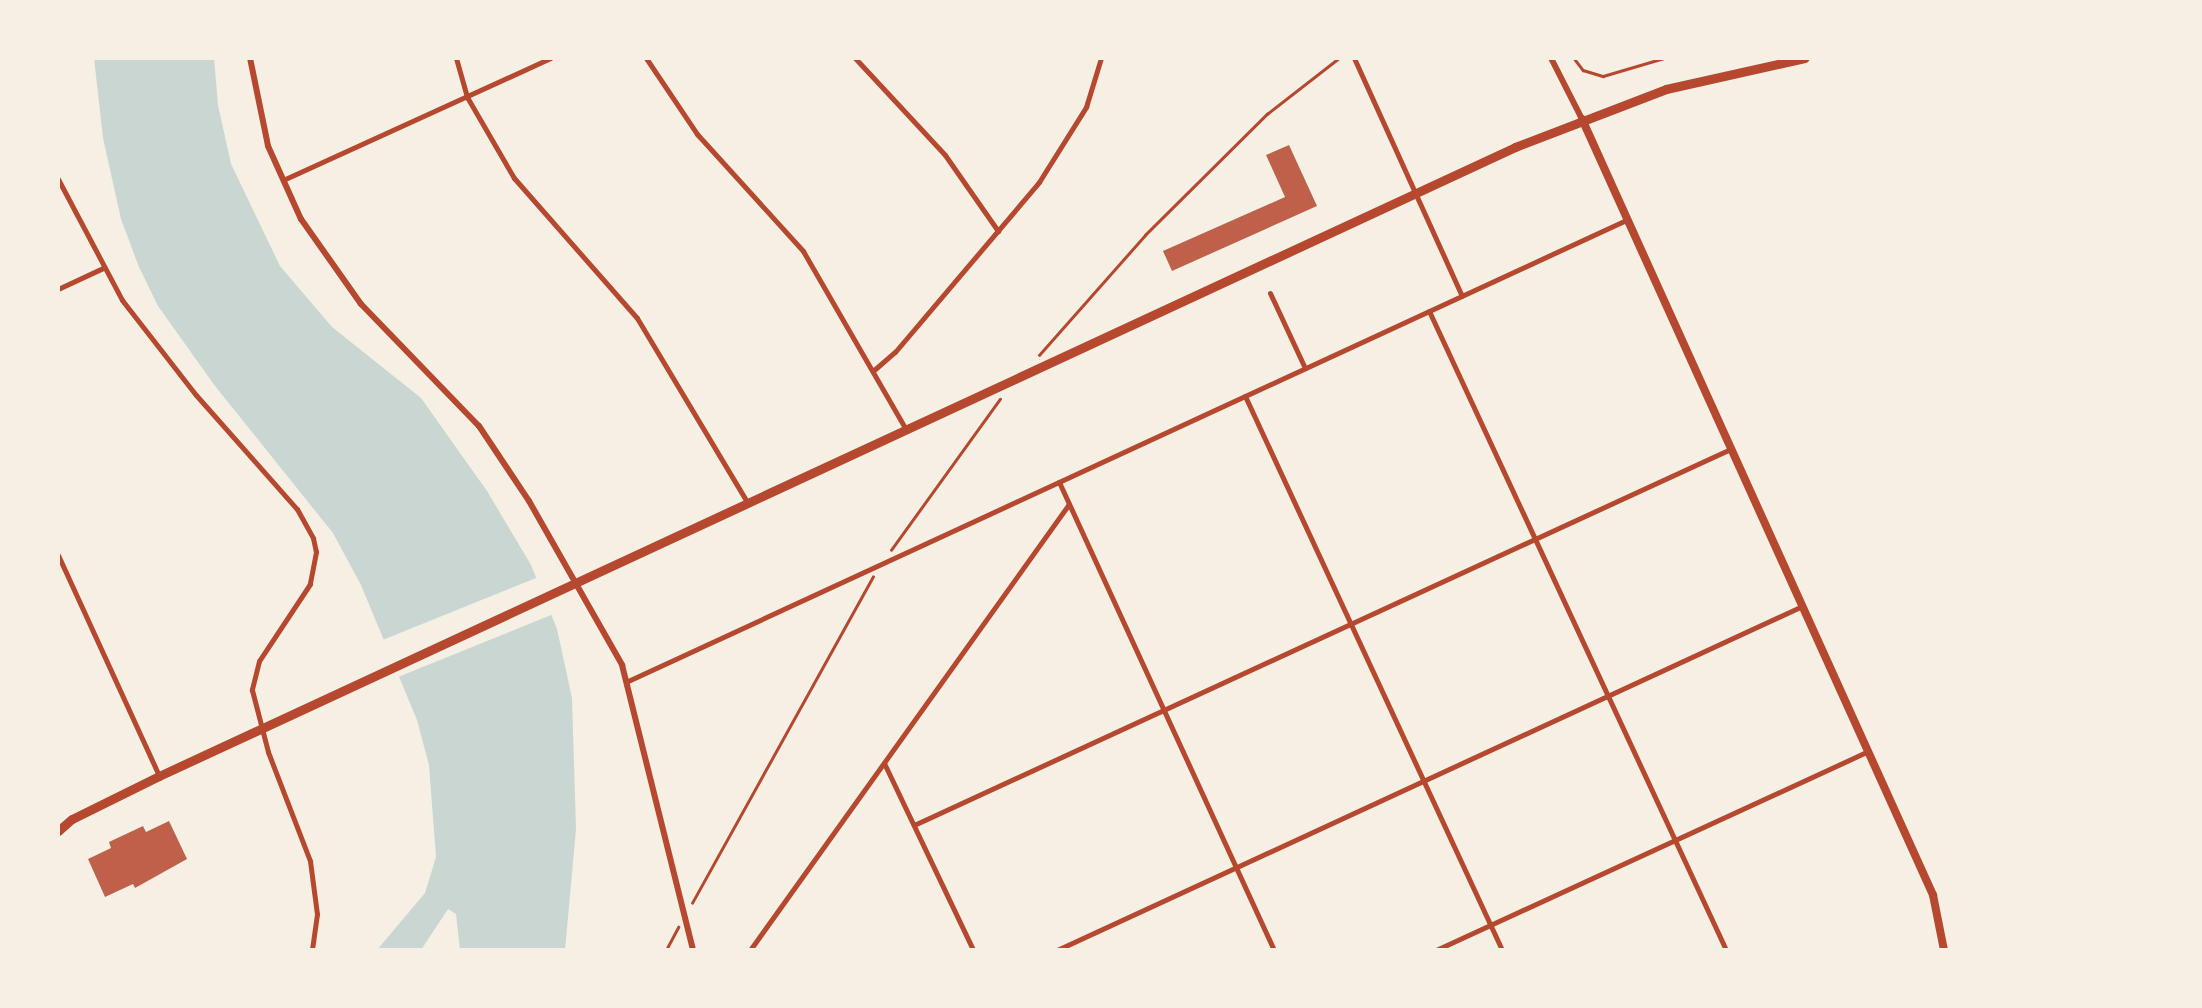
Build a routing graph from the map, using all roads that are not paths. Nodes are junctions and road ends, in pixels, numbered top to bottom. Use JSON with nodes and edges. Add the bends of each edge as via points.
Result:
{"nodes":[{"id":1,"x":250,"y":58,"type":"edge"},
{"id":2,"x":456,"y":58,"type":"edge"},
{"id":3,"x":551,"y":58,"type":"edge"},
{"id":4,"x":646,"y":58,"type":"edge"},
{"id":5,"x":855,"y":58,"type":"edge"},
{"id":6,"x":1101,"y":58,"type":"edge"},
{"id":7,"x":1354,"y":58,"type":"edge"},
{"id":8,"x":1551,"y":58,"type":"edge"},
{"id":9,"x":1805,"y":58,"type":"edge"},
{"id":10,"x":467,"y":96,"type":"junction"},
{"id":11,"x":1582,"y":119,"type":"junction"},
{"id":12,"x":58,"y":179,"type":"edge"},
{"id":13,"x":283,"y":180,"type":"junction"},
{"id":14,"x":1414,"y":193,"type":"junction"},
{"id":15,"x":1629,"y":218,"type":"junction"},
{"id":16,"x":998,"y":230,"type":"junction"},
{"id":17,"x":103,"y":268,"type":"junction"},
{"id":18,"x":58,"y":289,"type":"edge"},
{"id":19,"x":1270,"y":292,"type":"dead end"},
{"id":20,"x":1462,"y":296,"type":"junction"},
{"id":21,"x":1429,"y":311,"type":"junction"},
{"id":22,"x":1305,"y":368,"type":"junction"},
{"id":23,"x":874,"y":370,"type":"junction"},
{"id":24,"x":1245,"y":396,"type":"junction"},
{"id":25,"x":904,"y":428,"type":"junction"},
{"id":26,"x":1728,"y":450,"type":"junction"},
{"id":27,"x":1059,"y":482,"type":"junction"},
{"id":28,"x":747,"y":502,"type":"junction"},
{"id":29,"x":1069,"y":504,"type":"junction"},
{"id":30,"x":1536,"y":538,"type":"junction"},
{"id":31,"x":58,"y":555,"type":"edge"},
{"id":32,"x":576,"y":582,"type":"junction"},
{"id":33,"x":1800,"y":608,"type":"junction"},
{"id":34,"x":1350,"y":624,"type":"junction"},
{"id":35,"x":628,"y":681,"type":"junction"},
{"id":36,"x":1609,"y":696,"type":"junction"},
{"id":37,"x":1164,"y":711,"type":"junction"},
{"id":38,"x":261,"y":728,"type":"junction"},
{"id":39,"x":1866,"y":752,"type":"junction"},
{"id":40,"x":884,"y":763,"type":"junction"},
{"id":41,"x":159,"y":776,"type":"junction"},
{"id":42,"x":1423,"y":782,"type":"junction"},
{"id":43,"x":72,"y":819,"type":"junction"},
{"id":44,"x":58,"y":822,"type":"edge"},
{"id":45,"x":914,"y":825,"type":"junction"},
{"id":46,"x":58,"y":831,"type":"edge"},
{"id":47,"x":1676,"y":840,"type":"junction"},
{"id":48,"x":1236,"y":868,"type":"junction"},
{"id":49,"x":1490,"y":925,"type":"junction"},
{"id":50,"x":312,"y":950,"type":"edge"},
{"id":51,"x":694,"y":950,"type":"edge"},
{"id":52,"x":750,"y":950,"type":"edge"},
{"id":53,"x":973,"y":950,"type":"edge"},
{"id":54,"x":1057,"y":950,"type":"edge"},
{"id":55,"x":1274,"y":950,"type":"edge"},
{"id":56,"x":1436,"y":950,"type":"edge"},
{"id":57,"x":1502,"y":950,"type":"edge"},
{"id":58,"x":1726,"y":950,"type":"edge"},
{"id":59,"x":1944,"y":950,"type":"edge"}],
"edges":[{"from":1,"to":13,"type":"street","via":[[258,112]]},
{"from":2,"to":10,"type":"street"},
{"from":3,"to":10,"type":"street"},
{"from":4,"to":23,"type":"street","via":[[697,134],[803,251]]},
{"from":5,"to":16,"type":"street","via":[[946,155]]},
{"from":6,"to":16,"type":"street","via":[[1064,148]]},
{"from":7,"to":14,"type":"street"},
{"from":8,"to":11,"type":"street"},
{"from":9,"to":11,"type":"main road","via":[[1705,78]]},
{"from":10,"to":13,"type":"street"},
{"from":10,"to":28,"type":"street","via":[[530,200],[654,341]]},
{"from":11,"to":14,"type":"main road"},
{"from":11,"to":15,"type":"main road"},
{"from":12,"to":17,"type":"street"},
{"from":13,"to":32,"type":"street","via":[[323,254],[361,304],[479,426]]},
{"from":14,"to":20,"type":"street"},
{"from":14,"to":25,"type":"main road"},
{"from":15,"to":20,"type":"street"},
{"from":15,"to":26,"type":"main road"},
{"from":16,"to":23,"type":"street"},
{"from":17,"to":18,"type":"street"},
{"from":17,"to":38,"type":"street","via":[[150,338],[296,509],[313,538],[310,584],[254,675]]},
{"from":19,"to":22,"type":"street"},
{"from":20,"to":21,"type":"street"},
{"from":21,"to":22,"type":"street"},
{"from":21,"to":30,"type":"street"},
{"from":22,"to":24,"type":"street"},
{"from":23,"to":25,"type":"street"},
{"from":24,"to":27,"type":"street"},
{"from":24,"to":34,"type":"street"},
{"from":25,"to":28,"type":"main road"},
{"from":26,"to":30,"type":"street"},
{"from":26,"to":33,"type":"main road"},
{"from":27,"to":29,"type":"street"},
{"from":27,"to":35,"type":"street"},
{"from":28,"to":32,"type":"main road"},
{"from":29,"to":37,"type":"street"},
{"from":29,"to":40,"type":"street"},
{"from":30,"to":34,"type":"street"},
{"from":30,"to":36,"type":"street"},
{"from":31,"to":41,"type":"street"},
{"from":32,"to":35,"type":"street"},
{"from":32,"to":38,"type":"main road"},
{"from":33,"to":36,"type":"street"},
{"from":33,"to":39,"type":"main road"},
{"from":34,"to":37,"type":"street"},
{"from":34,"to":42,"type":"street"},
{"from":35,"to":51,"type":"street"},
{"from":36,"to":42,"type":"street"},
{"from":36,"to":47,"type":"street"},
{"from":37,"to":45,"type":"street"},
{"from":37,"to":48,"type":"street"},
{"from":38,"to":41,"type":"main road"},
{"from":38,"to":50,"type":"street","via":[[310,860],[317,914]]},
{"from":39,"to":47,"type":"street"},
{"from":39,"to":59,"type":"main road","via":[[1933,895]]},
{"from":40,"to":45,"type":"street"},
{"from":40,"to":52,"type":"street"},
{"from":41,"to":43,"type":"main road"},
{"from":42,"to":48,"type":"street"},
{"from":42,"to":49,"type":"street"},
{"from":43,"to":44,"type":"main road"},
{"from":43,"to":46,"type":"main road"},
{"from":45,"to":53,"type":"street"},
{"from":47,"to":49,"type":"street"},
{"from":47,"to":58,"type":"street"},
{"from":48,"to":54,"type":"street"},
{"from":48,"to":55,"type":"street"},
{"from":49,"to":56,"type":"street"},
{"from":49,"to":57,"type":"street"}]}
